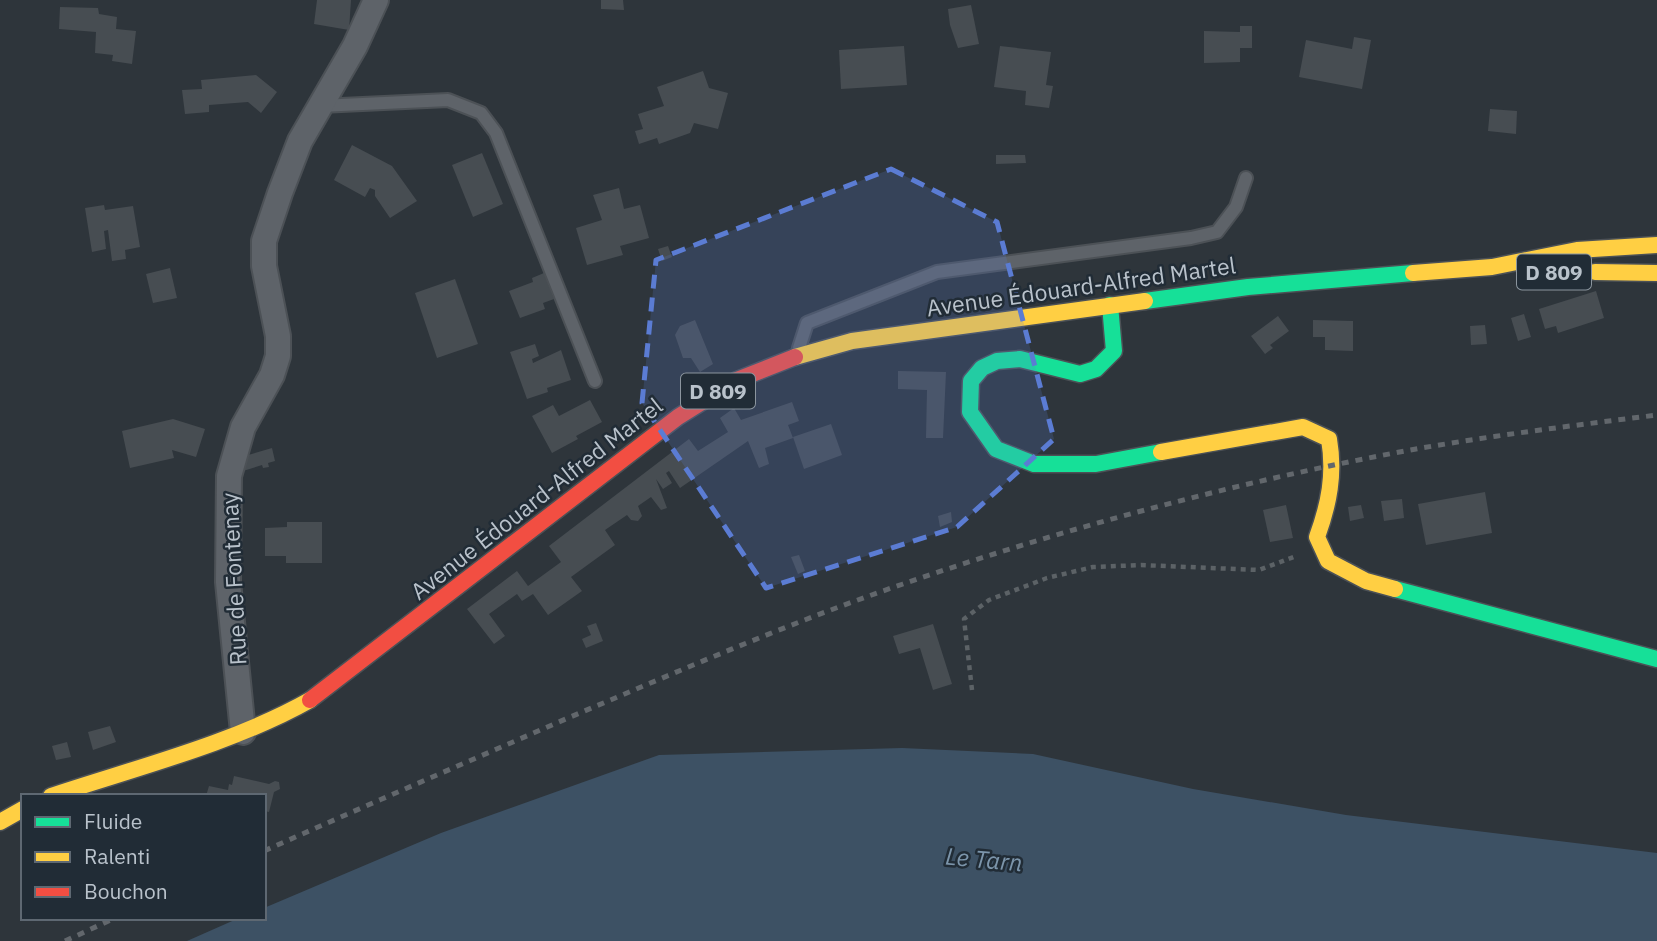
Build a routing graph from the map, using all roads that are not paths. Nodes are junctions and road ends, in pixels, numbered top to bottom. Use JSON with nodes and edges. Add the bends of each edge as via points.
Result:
{"nodes":[{"id":1,"x":376,"y":0,"type":"edge"},
{"id":2,"x":320,"y":106,"type":"junction"},
{"id":3,"x":1246,"y":178,"type":"dead end"},
{"id":4,"x":1657,"y":245,"type":"edge"},
{"id":5,"x":1492,"y":267,"type":"junction"},
{"id":6,"x":1558,"y":272,"type":"dead end"},
{"id":7,"x":1581,"y":272,"type":"dead end"},
{"id":8,"x":1657,"y":273,"type":"edge"},
{"id":9,"x":1110,"y":305,"type":"junction"},
{"id":10,"x":796,"y":356,"type":"junction"},
{"id":11,"x":595,"y":381,"type":"dead end"},
{"id":12,"x":1657,"y":659,"type":"edge"},
{"id":13,"x":243,"y":732,"type":"junction"},
{"id":14,"x":57,"y":794,"type":"edge"},
{"id":15,"x":21,"y":802,"type":"edge"},
{"id":16,"x":0,"y":804,"type":"edge"},
{"id":17,"x":21,"y":810,"type":"edge"},
{"id":18,"x":0,"y":822,"type":"edge"}],
"edges":[{"from":1,"to":2,"type":"street","name":"Rue de Fontenay"},
{"from":2,"to":11,"type":"lane","via":[[448,100],[481,113],[496,133]]},
{"from":2,"to":13,"type":"street","name":"Rue de Fontenay","via":[[300,141],[264,241],[278,356],[243,427],[229,476],[229,582]]},
{"from":3,"to":10,"type":"lane","via":[[1236,207],[1217,232],[937,272],[807,323]]},
{"from":4,"to":5,"type":"main road","number":"D 809","via":[[1577,250]]},
{"from":5,"to":6,"type":"main road","number":"D 809"},
{"from":5,"to":9,"type":"main road","name":"Avenue Édouard-Alfred Martel","number":"D 809","via":[[1248,287]]},
{"from":7,"to":8,"type":"main road","number":"D 809"},
{"from":9,"to":10,"type":"main road","name":"Avenue Édouard-Alfred Martel","number":"D 809","via":[[852,341]]},
{"from":9,"to":12,"type":"main road","via":[[1114,351],[1096,369],[1080,374],[1020,359],[997,360],[971,381],[970,412],[996,449],[1034,464],[1096,464],[1303,427],[1329,439],[1334,465],[1317,537],[1328,561],[1366,581]]},
{"from":10,"to":13,"type":"main road","name":"Avenue Édouard-Alfred Martel","number":"D 809","via":[[757,370],[678,417],[317,696]]},
{"from":13,"to":14,"type":"main road","name":"Avenue Édouard-Alfred Martel","number":"D 809"},
{"from":15,"to":16,"type":"main road"},
{"from":17,"to":18,"type":"main road"}]}
